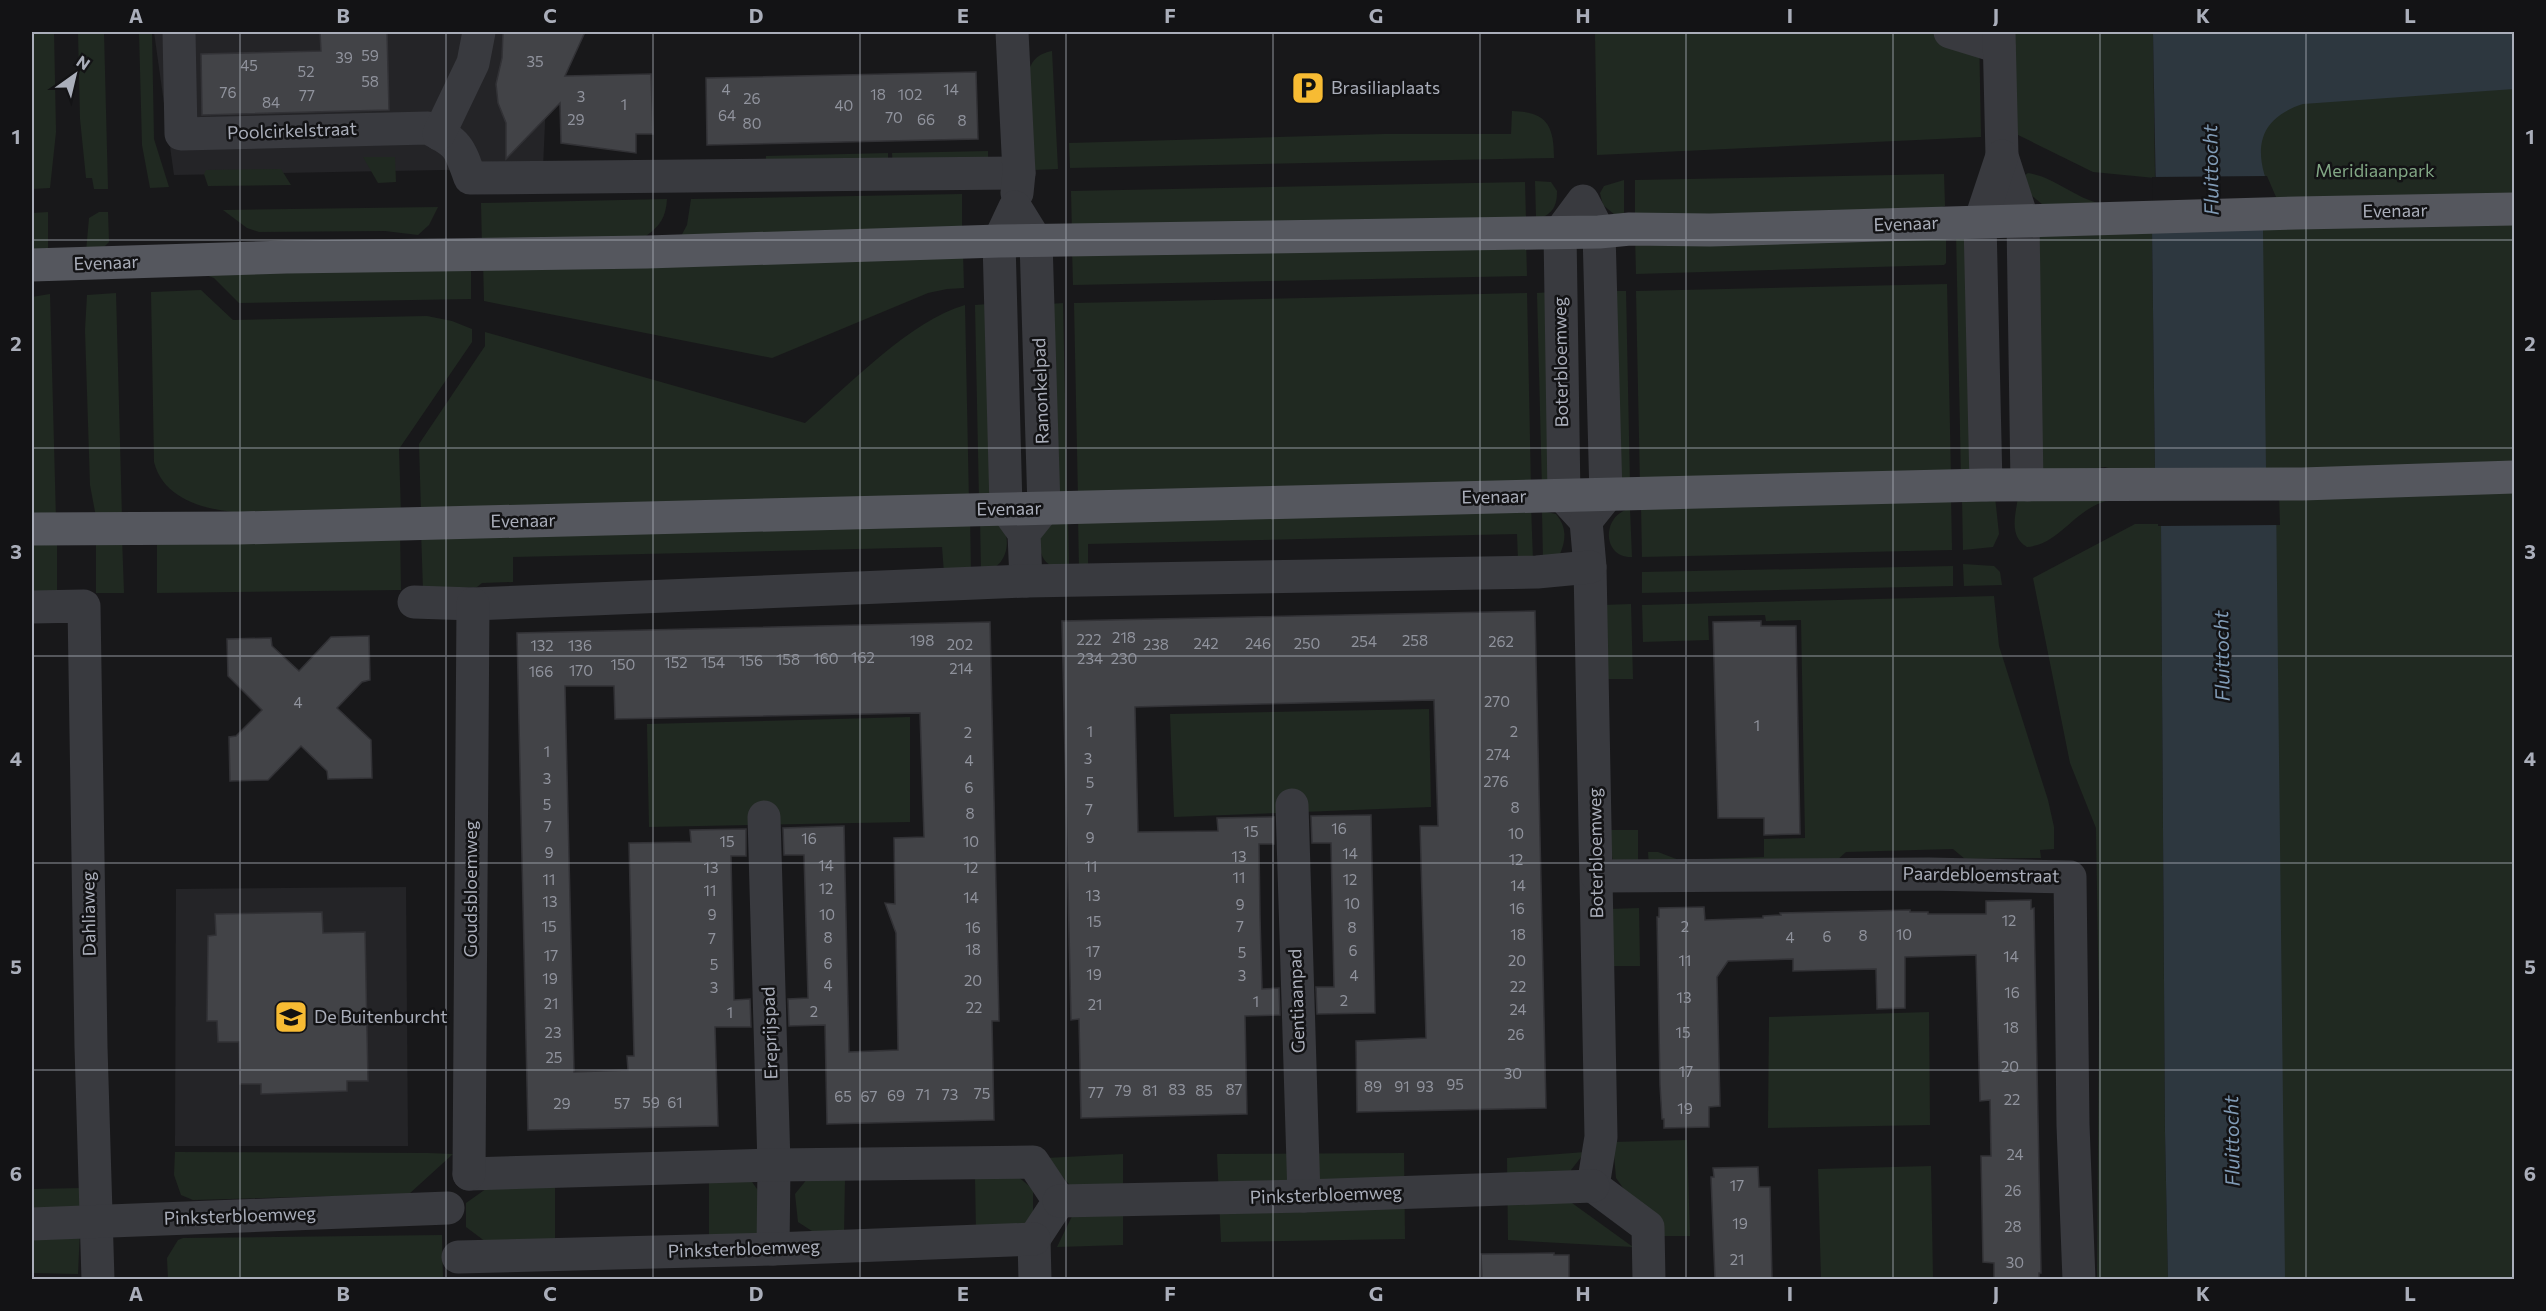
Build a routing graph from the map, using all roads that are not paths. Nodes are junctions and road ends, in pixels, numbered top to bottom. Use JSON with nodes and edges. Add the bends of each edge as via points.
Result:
{"nodes":[{"id":1,"x":179,"y":32,"type":"edge"},
{"id":2,"x":478,"y":32,"type":"edge"},
{"id":3,"x":1012,"y":32,"type":"edge"},
{"id":4,"x":1950,"y":32,"type":"edge"},
{"id":5,"x":1999,"y":39,"type":"edge"},
{"id":6,"x":439,"y":134,"type":"junction"},
{"id":7,"x":2002,"y":156,"type":"junction"},
{"id":8,"x":1019,"y":173,"type":"junction"},
{"id":9,"x":1016,"y":207,"type":"junction"},
{"id":10,"x":2514,"y":209,"type":"edge"},
{"id":11,"x":2023,"y":221,"type":"junction"},
{"id":12,"x":1980,"y":222,"type":"junction"},
{"id":13,"x":1560,"y":232,"type":"junction"},
{"id":14,"x":1599,"y":232,"type":"junction"},
{"id":15,"x":999,"y":241,"type":"junction"},
{"id":16,"x":1036,"y":241,"type":"junction"},
{"id":17,"x":32,"y":265,"type":"edge"},
{"id":18,"x":2514,"y":477,"type":"edge"},
{"id":19,"x":1986,"y":485,"type":"junction"},
{"id":20,"x":2027,"y":485,"type":"junction"},
{"id":21,"x":1606,"y":496,"type":"junction"},
{"id":22,"x":1564,"y":497,"type":"junction"},
{"id":23,"x":1044,"y":508,"type":"junction"},
{"id":24,"x":1015,"y":521,"type":"junction"},
{"id":25,"x":1586,"y":521,"type":"junction"},
{"id":26,"x":32,"y":529,"type":"edge"},
{"id":27,"x":1590,"y":567,"type":"junction"},
{"id":28,"x":1026,"y":581,"type":"junction"},
{"id":29,"x":414,"y":602,"type":"dead end"},
{"id":30,"x":473,"y":604,"type":"junction"},
{"id":31,"x":32,"y":607,"type":"edge"},
{"id":32,"x":1292,"y":805,"type":"dead end"},
{"id":33,"x":765,"y":817,"type":"dead end"},
{"id":34,"x":1597,"y":876,"type":"junction"},
{"id":35,"x":774,"y":1165,"type":"junction"},
{"id":36,"x":469,"y":1174,"type":"junction"},
{"id":37,"x":1593,"y":1186,"type":"junction"},
{"id":38,"x":1304,"y":1196,"type":"junction"},
{"id":39,"x":1059,"y":1201,"type":"junction"},
{"id":40,"x":448,"y":1208,"type":"junction"},
{"id":41,"x":98,"y":1222,"type":"junction"},
{"id":42,"x":32,"y":1224,"type":"edge"},
{"id":43,"x":1034,"y":1239,"type":"junction"},
{"id":44,"x":773,"y":1249,"type":"junction"},
{"id":45,"x":458,"y":1268,"type":"edge"},
{"id":46,"x":98,"y":1280,"type":"edge"},
{"id":47,"x":1035,"y":1280,"type":"edge"},
{"id":48,"x":1649,"y":1280,"type":"edge"},
{"id":49,"x":2079,"y":1280,"type":"edge"}],
"edges":[{"from":1,"to":6,"type":"street","name":"Poolcirkelstraat","via":[[182,134],[428,128]]},
{"from":2,"to":6,"type":"street","via":[[473,63]]},
{"from":3,"to":8,"type":"street"},
{"from":4,"to":5,"type":"street"},
{"from":5,"to":7,"type":"street"},
{"from":6,"to":8,"type":"street","name":"Poolcirkelstraat","via":[[460,148],[470,178]]},
{"from":7,"to":11,"type":"street"},
{"from":7,"to":12,"type":"street"},
{"from":8,"to":9,"type":"street"},
{"from":9,"to":15,"type":"street"},
{"from":9,"to":16,"type":"street"},
{"from":10,"to":11,"type":"main road","name":"Evenaar"},
{"from":11,"to":12,"type":"main road","name":"Evenaar"},
{"from":11,"to":20,"type":"street"},
{"from":12,"to":14,"type":"main road","name":"Evenaar"},
{"from":12,"to":19,"type":"street"},
{"from":13,"to":14,"type":"main road","name":"Evenaar"},
{"from":13,"to":14,"type":"street","via":[[1580,188]]},
{"from":13,"to":16,"type":"main road","name":"Evenaar"},
{"from":13,"to":22,"type":"street","name":"Boterbloemweg"},
{"from":14,"to":21,"type":"street"},
{"from":15,"to":16,"type":"main road","name":"Evenaar"},
{"from":15,"to":17,"type":"main road","name":"Evenaar"},
{"from":15,"to":24,"type":"street"},
{"from":16,"to":23,"type":"street","name":"Ranonkelpad"},
{"from":18,"to":20,"type":"main road","name":"Evenaar","via":[[2302,484]]},
{"from":19,"to":20,"type":"main road","name":"Evenaar"},
{"from":19,"to":21,"type":"main road","name":"Evenaar"},
{"from":21,"to":22,"type":"main road","name":"Evenaar"},
{"from":21,"to":25,"type":"street"},
{"from":22,"to":23,"type":"main road","name":"Evenaar"},
{"from":22,"to":25,"type":"street"},
{"from":23,"to":24,"type":"main road","name":"Evenaar"},
{"from":24,"to":26,"type":"main road","name":"Evenaar"},
{"from":24,"to":28,"type":"street"},
{"from":25,"to":27,"type":"street","name":"Boterbloemweg"},
{"from":27,"to":28,"type":"street","via":[[1537,572]]},
{"from":27,"to":34,"type":"street","name":"Boterbloemweg"},
{"from":28,"to":30,"type":"street"},
{"from":29,"to":30,"type":"street"},
{"from":30,"to":36,"type":"street","name":"Goudsbloemweg"},
{"from":31,"to":41,"type":"street","name":"Dahliaweg","via":[[84,606],[91,1047]]},
{"from":32,"to":38,"type":"street","name":"Gentiaanpad"},
{"from":33,"to":35,"type":"street","name":"Ereprijspad"},
{"from":34,"to":37,"type":"street","name":"Boterbloemweg","via":[[1601,1137]]},
{"from":34,"to":49,"type":"street","name":"Paardebloemstraat","via":[[2070,877]]},
{"from":35,"to":36,"type":"street"},
{"from":35,"to":39,"type":"street","via":[[1033,1162]]},
{"from":35,"to":44,"type":"street","name":"Ereprijspad"},
{"from":36,"to":40,"type":"street"},
{"from":37,"to":38,"type":"street","name":"Pinksterbloemweg"},
{"from":37,"to":48,"type":"street","via":[[1648,1227]]},
{"from":38,"to":39,"type":"street","name":"Pinksterbloemweg"},
{"from":39,"to":43,"type":"street"},
{"from":40,"to":41,"type":"street","name":"Pinksterbloemweg"},
{"from":40,"to":45,"type":"street","name":"Pinksterbloemweg"},
{"from":41,"to":42,"type":"street","name":"Pinksterbloemweg"},
{"from":41,"to":46,"type":"street","name":"Dahliaweg"},
{"from":43,"to":44,"type":"street","name":"Pinksterbloemweg"},
{"from":43,"to":47,"type":"street"},
{"from":44,"to":45,"type":"street","name":"Pinksterbloemweg"}]}
